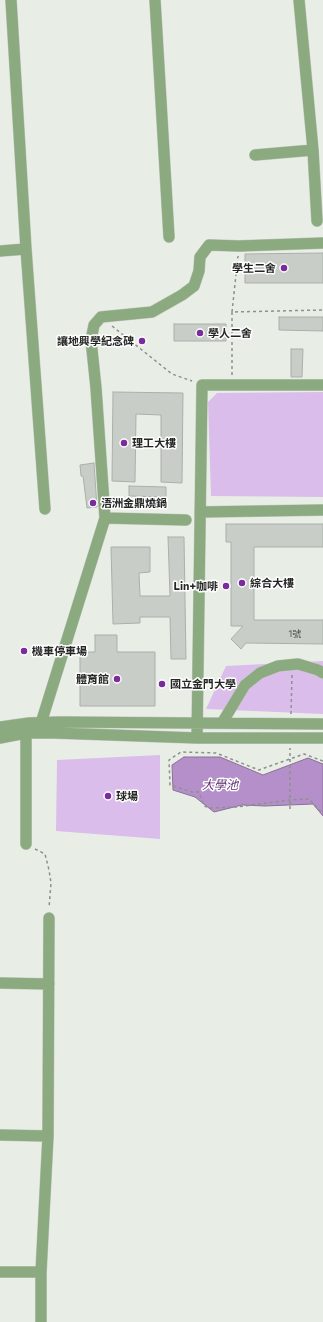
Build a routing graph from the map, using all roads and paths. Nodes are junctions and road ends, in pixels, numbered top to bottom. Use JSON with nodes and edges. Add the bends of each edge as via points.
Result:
{"nodes":[{"id":1,"x":11,"y":0,"type":"edge"},
{"id":2,"x":155,"y":0,"type":"edge"},
{"id":3,"x":299,"y":0,"type":"edge"},
{"id":4,"x":312,"y":150,"type":"junction"},
{"id":5,"x":255,"y":155,"type":"dead end"},
{"id":6,"x":317,"y":221,"type":"dead end"},
{"id":7,"x":169,"y":237,"type":"dead end"},
{"id":8,"x":323,"y":243,"type":"edge"},
{"id":9,"x":239,"y":246,"type":"junction"},
{"id":10,"x":26,"y":249,"type":"junction"},
{"id":11,"x":0,"y":251,"type":"edge"},
{"id":12,"x":323,"y":310,"type":"edge"},
{"id":13,"x":232,"y":312,"type":"junction"},
{"id":14,"x":101,"y":318,"type":"junction"},
{"id":15,"x":202,"y":385,"type":"junction"},
{"id":16,"x":232,"y":385,"type":"junction"},
{"id":17,"x":323,"y":385,"type":"edge"},
{"id":18,"x":45,"y":509,"type":"dead end"},
{"id":19,"x":323,"y":510,"type":"edge"},
{"id":20,"x":200,"y":512,"type":"junction"},
{"id":21,"x":105,"y":518,"type":"junction"},
{"id":22,"x":186,"y":520,"type":"dead end"},
{"id":23,"x":292,"y":672,"type":"dead end"},
{"id":24,"x":323,"y":673,"type":"edge"},
{"id":25,"x":291,"y":712,"type":"dead end"},
{"id":26,"x":40,"y":723,"type":"junction"},
{"id":27,"x":197,"y":723,"type":"junction"},
{"id":28,"x":222,"y":723,"type":"junction"},
{"id":29,"x":323,"y":724,"type":"edge"},
{"id":30,"x":0,"y":727,"type":"edge"},
{"id":31,"x":26,"y":734,"type":"junction"},
{"id":32,"x":0,"y":738,"type":"edge"},
{"id":33,"x":197,"y":738,"type":"junction"},
{"id":34,"x":290,"y":738,"type":"junction"},
{"id":35,"x":323,"y":738,"type":"edge"},
{"id":36,"x":290,"y":758,"type":"junction"},
{"id":37,"x":323,"y":761,"type":"edge"},
{"id":38,"x":290,"y":809,"type":"dead end"},
{"id":39,"x":323,"y":811,"type":"edge"},
{"id":40,"x":26,"y":844,"type":"joint"},
{"id":41,"x":49,"y":918,"type":"joint"},
{"id":42,"x":0,"y":983,"type":"edge"},
{"id":43,"x":48,"y":984,"type":"junction"},
{"id":44,"x":0,"y":1135,"type":"edge"},
{"id":45,"x":48,"y":1136,"type":"junction"},
{"id":46,"x":0,"y":1272,"type":"edge"},
{"id":47,"x":41,"y":1272,"type":"junction"},
{"id":48,"x":41,"y":1322,"type":"edge"}],
"edges":[{"from":1,"to":10,"type":"street"},
{"from":2,"to":7,"type":"street"},
{"from":3,"to":4,"type":"street"},
{"from":4,"to":5,"type":"street"},
{"from":4,"to":6,"type":"street"},
{"from":8,"to":9,"type":"street"},
{"from":9,"to":13,"type":"path"},
{"from":9,"to":14,"type":"street","via":[[208,245],[200,256],[194,286],[152,312]]},
{"from":10,"to":11,"type":"street"},
{"from":10,"to":18,"type":"street"},
{"from":12,"to":13,"type":"path"},
{"from":13,"to":16,"type":"path"},
{"from":14,"to":15,"type":"path","via":[[172,374]]},
{"from":14,"to":21,"type":"street","via":[[94,325],[91,340]]},
{"from":15,"to":16,"type":"street"},
{"from":15,"to":20,"type":"street"},
{"from":16,"to":17,"type":"street"},
{"from":19,"to":20,"type":"street"},
{"from":20,"to":27,"type":"street"},
{"from":21,"to":22,"type":"street"},
{"from":21,"to":26,"type":"street"},
{"from":23,"to":25,"type":"path"},
{"from":24,"to":28,"type":"street","via":[[298,664],[278,666],[260,673],[245,685]]},
{"from":26,"to":27,"type":"street"},
{"from":26,"to":30,"type":"street"},
{"from":27,"to":28,"type":"street"},
{"from":27,"to":33,"type":"street"},
{"from":28,"to":29,"type":"street"},
{"from":31,"to":32,"type":"street"},
{"from":31,"to":33,"type":"street"},
{"from":31,"to":40,"type":"street"},
{"from":33,"to":34,"type":"street"},
{"from":34,"to":35,"type":"street"},
{"from":34,"to":36,"type":"path"},
{"from":36,"to":37,"type":"path","via":[[304,754]]},
{"from":36,"to":38,"type":"path","bridge":true},
{"from":36,"to":39,"type":"path","via":[[259,770],[216,753],[181,752],[169,760],[170,785],[199,792],[204,806],[210,808],[309,799]]},
{"from":40,"to":41,"type":"path","via":[[45,854],[51,883]]},
{"from":41,"to":43,"type":"street"},
{"from":42,"to":43,"type":"street"},
{"from":43,"to":45,"type":"street"},
{"from":44,"to":45,"type":"street"},
{"from":45,"to":47,"type":"street"},
{"from":46,"to":47,"type":"street"},
{"from":47,"to":48,"type":"street"}]}
